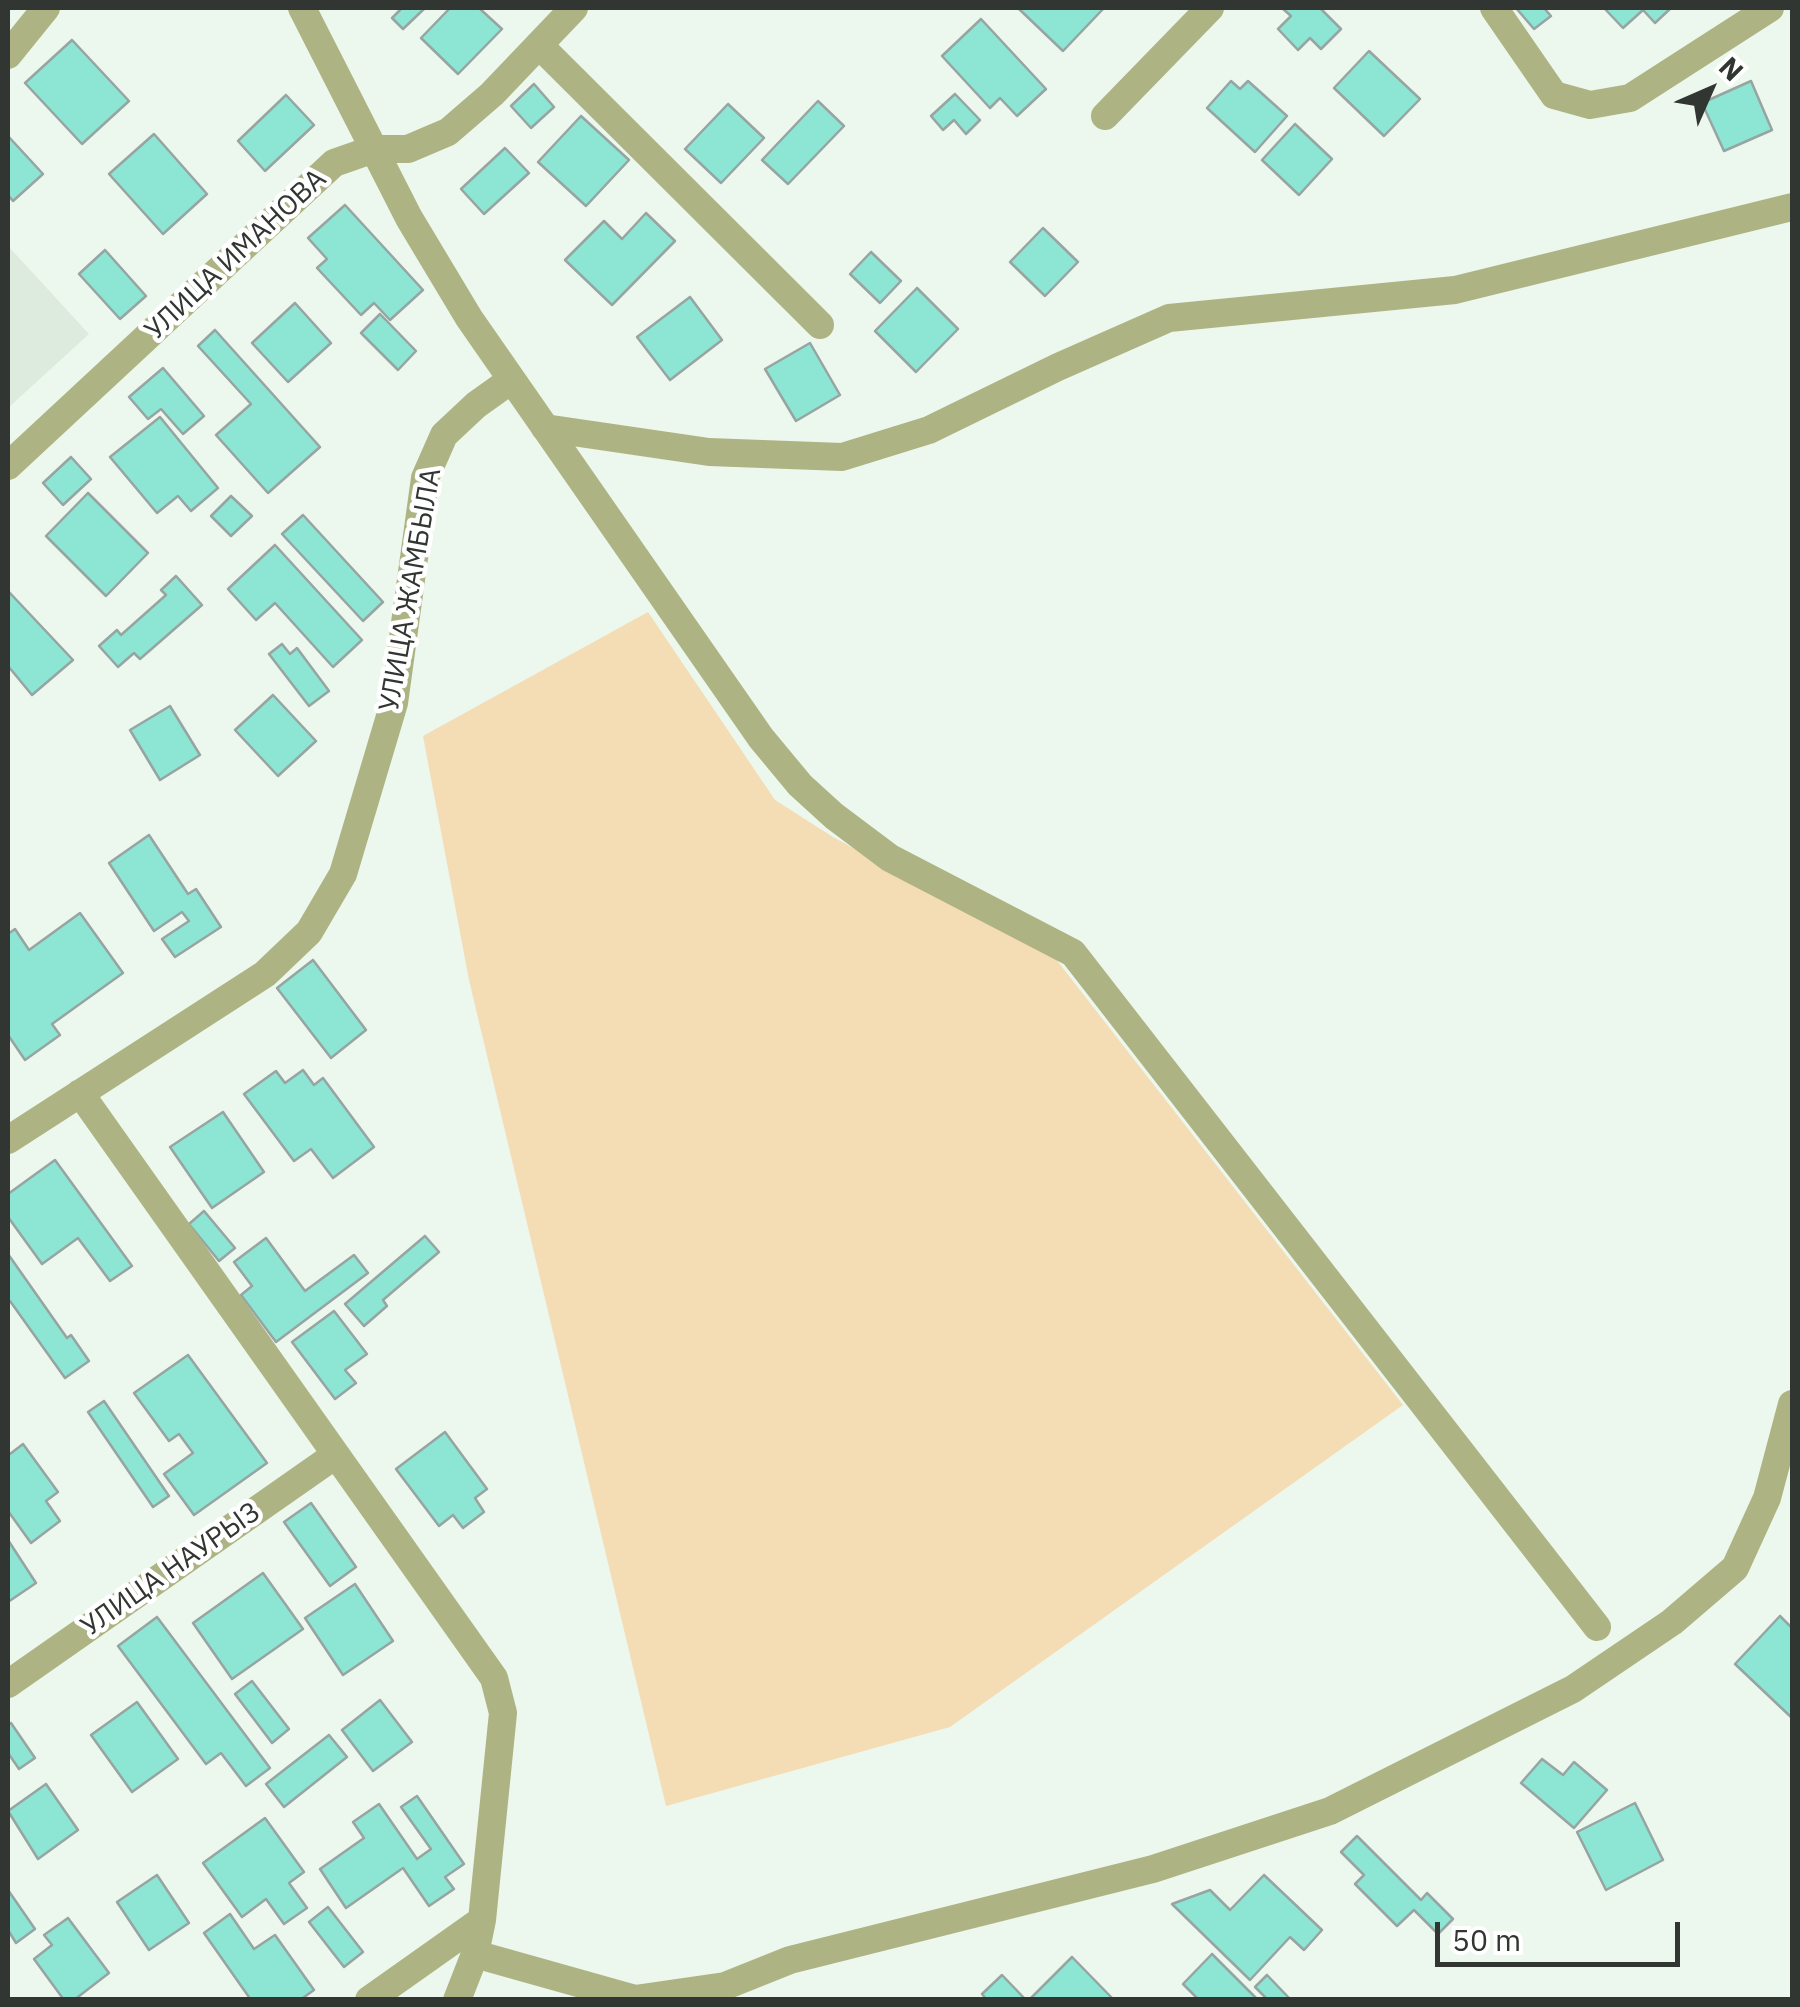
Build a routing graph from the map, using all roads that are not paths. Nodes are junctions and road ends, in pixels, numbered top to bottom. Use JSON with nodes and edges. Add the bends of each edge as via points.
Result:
{"nodes":[{"id":1,"x":46,"y":8,"type":"edge"},
{"id":2,"x":302,"y":8,"type":"edge"},
{"id":3,"x":574,"y":8,"type":"edge"},
{"id":4,"x":1210,"y":8,"type":"edge"},
{"id":5,"x":1494,"y":8,"type":"edge"},
{"id":6,"x":1770,"y":8,"type":"edge"},
{"id":7,"x":538,"y":45,"type":"junction"},
{"id":8,"x":8,"y":55,"type":"edge"},
{"id":9,"x":1105,"y":116,"type":"dead end"},
{"id":10,"x":374,"y":149,"type":"junction"},
{"id":11,"x":1792,"y":208,"type":"edge"},
{"id":12,"x":820,"y":325,"type":"dead end"},
{"id":13,"x":511,"y":380,"type":"junction"},
{"id":14,"x":545,"y":428,"type":"junction"},
{"id":15,"x":8,"y":466,"type":"edge"},
{"id":16,"x":80,"y":1094,"type":"junction"},
{"id":17,"x":8,"y":1140,"type":"edge"},
{"id":18,"x":1792,"y":1404,"type":"edge"},
{"id":19,"x":334,"y":1456,"type":"junction"},
{"id":20,"x":1597,"y":1626,"type":"dead end"},
{"id":21,"x":8,"y":1684,"type":"edge"},
{"id":22,"x":482,"y":1920,"type":"junction"},
{"id":23,"x":475,"y":1954,"type":"junction"},
{"id":24,"x":369,"y":2000,"type":"edge"},
{"id":25,"x":457,"y":2000,"type":"edge"}],
"edges":[{"from":1,"to":8,"type":"street"},
{"from":2,"to":10,"type":"street"},
{"from":3,"to":7,"type":"street","name":"УЛИЦА ИМАНОВА"},
{"from":4,"to":9,"type":"street"},
{"from":5,"to":6,"type":"street","via":[[1554,94],[1590,105],[1630,98]]},
{"from":7,"to":10,"type":"street","name":"УЛИЦА ИМАНОВА","via":[[448,132],[408,149]]},
{"from":7,"to":12,"type":"street"},
{"from":10,"to":13,"type":"street","via":[[409,218]]},
{"from":10,"to":15,"type":"street","name":"УЛИЦА ИМАНОВА","via":[[334,163]]},
{"from":11,"to":14,"type":"street","via":[[1455,290],[1170,318],[929,430],[842,456],[708,452]]},
{"from":13,"to":14,"type":"street"},
{"from":13,"to":16,"type":"street","name":"УЛИЦА ЖАМБЫЛА","via":[[444,435],[426,478],[394,702],[343,874],[308,932],[265,974]]},
{"from":14,"to":20,"type":"street","via":[[800,786],[890,858],[1073,953]]},
{"from":16,"to":17,"type":"street","name":"УЛИЦА ЖАМБЫЛА"},
{"from":16,"to":19,"type":"street"},
{"from":18,"to":23,"type":"street","via":[[1767,1498],[1736,1568],[1672,1622],[1573,1689],[1330,1811],[1153,1869],[790,1960],[725,1986],[635,1999]]},
{"from":19,"to":21,"type":"street","name":"УЛИЦА НАУРЫЗ"},
{"from":19,"to":22,"type":"street","via":[[494,1678],[503,1714]]},
{"from":22,"to":23,"type":"street"},
{"from":22,"to":24,"type":"street"},
{"from":23,"to":25,"type":"street"}]}
